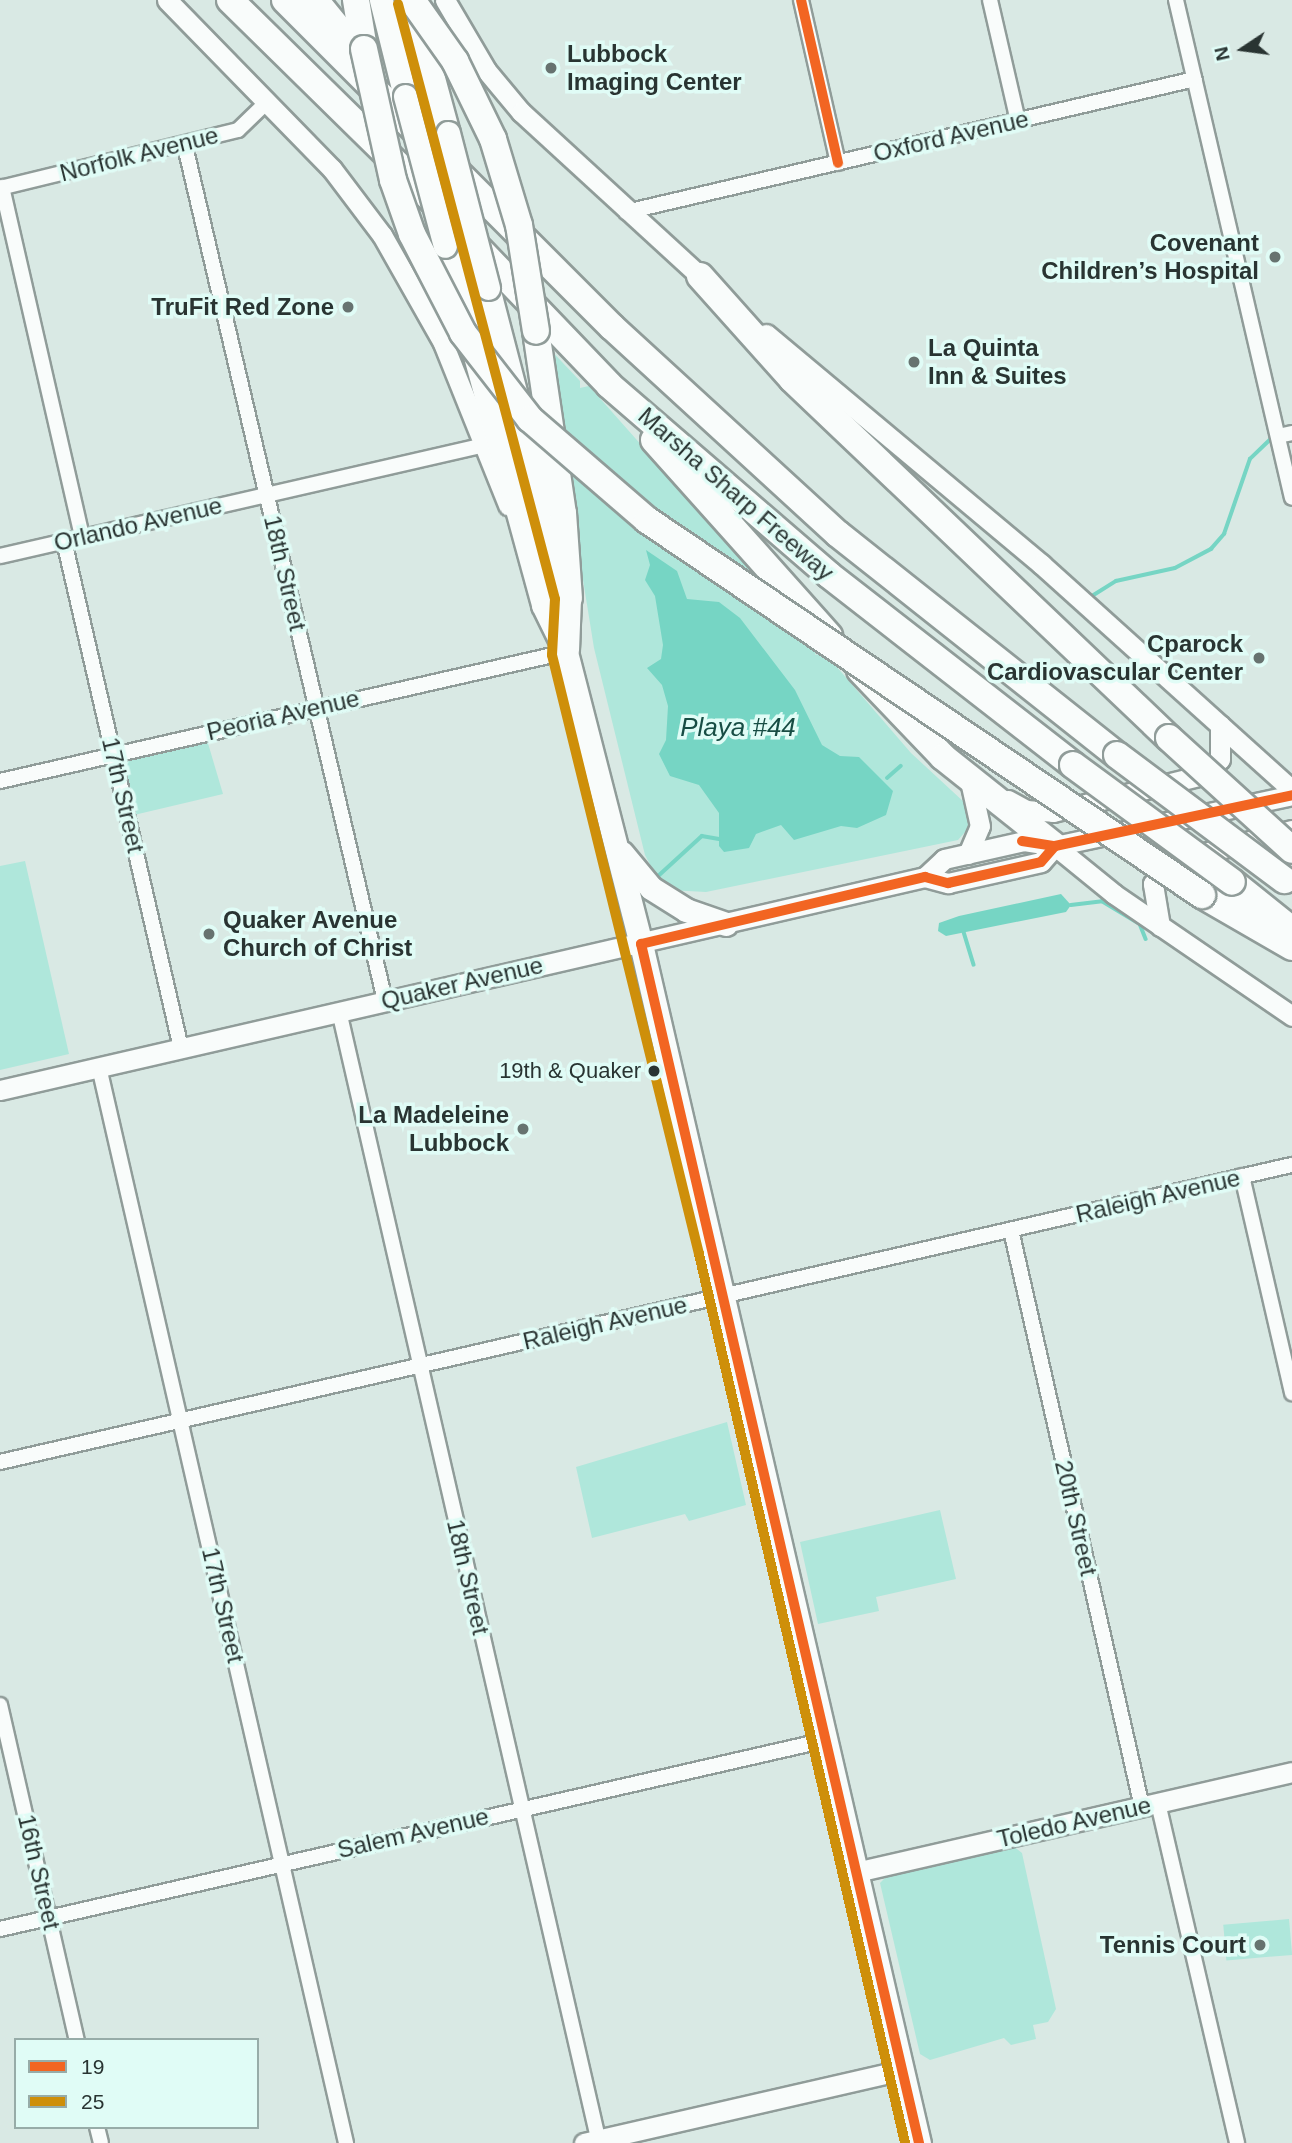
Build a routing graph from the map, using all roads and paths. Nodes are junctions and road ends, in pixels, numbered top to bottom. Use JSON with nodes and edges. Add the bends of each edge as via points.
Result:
{"nodes":[{"id":1,"x":167,"y":0,"type":"edge"},
{"id":2,"x":230,"y":0,"type":"edge"},
{"id":3,"x":285,"y":0,"type":"edge"},
{"id":4,"x":315,"y":0,"type":"edge"},
{"id":5,"x":356,"y":0,"type":"edge"},
{"id":6,"x":381,"y":0,"type":"edge"},
{"id":7,"x":412,"y":0,"type":"edge"},
{"id":8,"x":445,"y":0,"type":"edge"},
{"id":9,"x":801,"y":0,"type":"edge"},
{"id":10,"x":990,"y":0,"type":"edge"},
{"id":11,"x":1176,"y":0,"type":"edge"},
{"id":12,"x":1195,"y":79,"type":"junction"},
{"id":13,"x":268,"y":101,"type":"junction"},
{"id":14,"x":1018,"y":121,"type":"junction"},
{"id":15,"x":439,"y":138,"type":"junction"},
{"id":16,"x":185,"y":146,"type":"junction"},
{"id":17,"x":838,"y":163,"type":"junction"},
{"id":18,"x":1,"y":188,"type":"edge"},
{"id":19,"x":626,"y":212,"type":"junction"},
{"id":20,"x":700,"y":276,"type":"junction"},
{"id":21,"x":609,"y":385,"type":"junction"},
{"id":22,"x":1285,"y":434,"type":"edge"},
{"id":23,"x":481,"y":446,"type":"junction"},
{"id":24,"x":267,"y":494,"type":"junction"},
{"id":25,"x":1292,"y":498,"type":"edge"},
{"id":26,"x":82,"y":537,"type":"junction"},
{"id":27,"x":64,"y":541,"type":"junction"},
{"id":28,"x":529,"y":548,"type":"junction"},
{"id":29,"x":0,"y":556,"type":"edge"},
{"id":30,"x":569,"y":598,"type":"junction"},
{"id":31,"x":566,"y":652,"type":"junction"},
{"id":32,"x":316,"y":707,"type":"junction"},
{"id":33,"x":1220,"y":725,"type":"junction"},
{"id":34,"x":113,"y":754,"type":"junction"},
{"id":35,"x":970,"y":780,"type":"junction"},
{"id":36,"x":0,"y":781,"type":"edge"},
{"id":37,"x":1292,"y":790,"type":"edge"},
{"id":38,"x":1292,"y":795,"type":"edge"},
{"id":39,"x":1292,"y":830,"type":"edge"},
{"id":40,"x":615,"y":843,"type":"junction"},
{"id":41,"x":1055,"y":846,"type":"junction"},
{"id":42,"x":1292,"y":850,"type":"edge"},
{"id":43,"x":968,"y":854,"type":"junction"},
{"id":44,"x":925,"y":877,"type":"junction"},
{"id":45,"x":1288,"y":883,"type":"edge"},
{"id":46,"x":726,"y":924,"type":"junction"},
{"id":47,"x":1160,"y":926,"type":"junction"},
{"id":48,"x":1292,"y":930,"type":"edge"},
{"id":49,"x":640,"y":944,"type":"junction"},
{"id":50,"x":1292,"y":947,"type":"edge"},
{"id":51,"x":385,"y":1000,"type":"junction"},
{"id":52,"x":339,"y":1011,"type":"junction"},
{"id":53,"x":1292,"y":1016,"type":"edge"},
{"id":54,"x":181,"y":1048,"type":"junction"},
{"id":55,"x":99,"y":1067,"type":"junction"},
{"id":56,"x":0,"y":1090,"type":"edge"},
{"id":57,"x":1292,"y":1165,"type":"edge"},
{"id":58,"x":1242,"y":1176,"type":"junction"},
{"id":59,"x":1011,"y":1230,"type":"junction"},
{"id":60,"x":724,"y":1295,"type":"junction"},
{"id":61,"x":420,"y":1365,"type":"junction"},
{"id":62,"x":1292,"y":1393,"type":"edge"},
{"id":63,"x":181,"y":1421,"type":"junction"},
{"id":64,"x":0,"y":1462,"type":"edge"},
{"id":65,"x":0,"y":1705,"type":"edge"},
{"id":66,"x":826,"y":1740,"type":"junction"},
{"id":67,"x":1292,"y":1772,"type":"edge"},
{"id":68,"x":1150,"y":1805,"type":"junction"},
{"id":69,"x":521,"y":1808,"type":"junction"},
{"id":70,"x":283,"y":1864,"type":"junction"},
{"id":71,"x":856,"y":1872,"type":"junction"},
{"id":72,"x":49,"y":1917,"type":"junction"},
{"id":73,"x":0,"y":1929,"type":"edge"},
{"id":74,"x":77,"y":2038,"type":"edge"},
{"id":75,"x":902,"y":2070,"type":"junction"},
{"id":76,"x":594,"y":2142,"type":"edge"},
{"id":77,"x":346,"y":2143,"type":"edge"},
{"id":78,"x":919,"y":2143,"type":"edge"},
{"id":79,"x":1237,"y":2143,"type":"edge"}],
"edges":[{"from":1,"to":13,"type":"main road"},
{"from":2,"to":21,"type":"highway","name":"Marsha Sharp Freeway","via":[[407,174]]},
{"from":3,"to":15,"type":"highway","name":"Marsha Sharp Freeway"},
{"from":4,"to":15,"type":"highway"},
{"from":5,"to":50,"type":"highway","bridge":true,"via":[[393,180],[412,234],[463,333],[530,419],[647,520],[1202,895]]},
{"from":6,"to":28,"type":"main road","bridge":true},
{"from":7,"to":15,"type":"main road"},
{"from":7,"to":30,"type":"highway","bridge":true,"via":[[455,61],[493,139],[519,225],[563,513]]},
{"from":8,"to":19,"type":"main road","via":[[486,70],[521,112]]},
{"from":9,"to":17,"type":"street"},
{"from":10,"to":14,"type":"street"},
{"from":11,"to":12,"type":"street"},
{"from":12,"to":14,"type":"street","name":"Oxford Avenue"},
{"from":12,"to":22,"type":"street"},
{"from":13,"to":16,"type":"street","name":"Norfolk Avenue","via":[[238,130]]},
{"from":13,"to":23,"type":"main road","via":[[332,169],[382,235],[443,343]]},
{"from":14,"to":17,"type":"street","name":"Oxford Avenue"},
{"from":15,"to":30,"type":"main road","bridge":true,"via":[[488,288]]},
{"from":15,"to":45,"type":"highway","name":"Marsha Sharp Freeway","bridge":true,"via":[[612,327],[838,534],[1117,755]]},
{"from":16,"to":18,"type":"street","name":"Norfolk Avenue"},
{"from":16,"to":24,"type":"street","name":"18th Street"},
{"from":17,"to":19,"type":"street","name":"Oxford Avenue"},
{"from":18,"to":26,"type":"street"},
{"from":19,"to":20,"type":"main road"},
{"from":20,"to":33,"type":"main road","via":[[1041,565]]},
{"from":20,"to":42,"type":"highway","bridge":true,"via":[[792,379]]},
{"from":21,"to":35,"type":"highway","via":[[763,566]]},
{"from":21,"to":48,"type":"highway","name":"Marsha Sharp Freeway","bridge":true,"via":[[830,575]]},
{"from":22,"to":25,"type":"street"},
{"from":23,"to":24,"type":"street","name":"Orlando Avenue"},
{"from":23,"to":28,"type":"main road"},
{"from":24,"to":26,"type":"street","name":"Orlando Avenue"},
{"from":24,"to":32,"type":"street","name":"18th Street"},
{"from":26,"to":27,"type":"street","name":"Orlando Avenue"},
{"from":27,"to":29,"type":"street","name":"Orlando Avenue"},
{"from":27,"to":34,"type":"street","name":"17th Street"},
{"from":28,"to":31,"type":"main road","via":[[543,605]]},
{"from":30,"to":31,"type":"main road"},
{"from":31,"to":32,"type":"street","name":"Peoria Avenue"},
{"from":31,"to":40,"type":"main road"},
{"from":32,"to":34,"type":"street","name":"Peoria Avenue"},
{"from":32,"to":51,"type":"street","name":"18th Street"},
{"from":33,"to":35,"type":"main road","via":[[1220,759],[1199,776],[1053,812],[1026,810]]},
{"from":33,"to":37,"type":"main road"},
{"from":34,"to":36,"type":"street","name":"Peoria Avenue"},
{"from":34,"to":54,"type":"street","name":"17th Street"},
{"from":35,"to":41,"type":"highway"},
{"from":35,"to":43,"type":"main road","via":[[980,826]]},
{"from":38,"to":41,"type":"main road","name":"Quaker Avenue"},
{"from":39,"to":47,"type":"main road","via":[[1170,862],[1153,884]]},
{"from":40,"to":46,"type":"main road","via":[[651,888],[686,910]]},
{"from":40,"to":49,"type":"main road"},
{"from":41,"to":43,"type":"main road","name":"Quaker Avenue","via":[[1031,839]]},
{"from":41,"to":44,"type":"main road","name":"Quaker Avenue","via":[[1041,862],[948,883]]},
{"from":41,"to":47,"type":"main road"},
{"from":43,"to":44,"type":"main road","name":"Quaker Avenue","via":[[944,859]]},
{"from":44,"to":46,"type":"main road","name":"Quaker Avenue"},
{"from":46,"to":49,"type":"main road","name":"Quaker Avenue"},
{"from":47,"to":53,"type":"main road"},
{"from":49,"to":51,"type":"main road","name":"Quaker Avenue"},
{"from":49,"to":60,"type":"main road"},
{"from":51,"to":52,"type":"main road","name":"Quaker Avenue"},
{"from":52,"to":54,"type":"main road","name":"Quaker Avenue"},
{"from":52,"to":61,"type":"street","name":"18th Street"},
{"from":54,"to":55,"type":"main road","name":"Quaker Avenue"},
{"from":55,"to":56,"type":"main road","name":"Quaker Avenue"},
{"from":55,"to":63,"type":"street","name":"17th Street"},
{"from":57,"to":58,"type":"street","name":"Raleigh Avenue"},
{"from":58,"to":59,"type":"street","name":"Raleigh Avenue"},
{"from":58,"to":62,"type":"street"},
{"from":59,"to":60,"type":"street","name":"Raleigh Avenue"},
{"from":59,"to":68,"type":"street","name":"20th Street"},
{"from":60,"to":61,"type":"street","name":"Raleigh Avenue"},
{"from":60,"to":66,"type":"main road"},
{"from":61,"to":63,"type":"street","name":"Raleigh Avenue"},
{"from":61,"to":69,"type":"street","name":"18th Street"},
{"from":63,"to":64,"type":"street","name":"Raleigh Avenue"},
{"from":63,"to":70,"type":"street","name":"17th Street"},
{"from":65,"to":72,"type":"street","name":"16th Street"},
{"from":66,"to":69,"type":"street","name":"Salem Avenue"},
{"from":66,"to":71,"type":"main road"},
{"from":67,"to":68,"type":"main road","name":"Toledo Avenue"},
{"from":68,"to":71,"type":"main road","name":"Toledo Avenue"},
{"from":68,"to":79,"type":"street","name":"20th Street"},
{"from":69,"to":70,"type":"street","name":"Salem Avenue"},
{"from":69,"to":76,"type":"street","name":"18th Street"},
{"from":70,"to":72,"type":"street","name":"Salem Avenue"},
{"from":70,"to":77,"type":"street","name":"17th Street"},
{"from":71,"to":75,"type":"main road"},
{"from":72,"to":73,"type":"street","name":"Salem Avenue"},
{"from":72,"to":74,"type":"street","name":"16th Street"},
{"from":75,"to":76,"type":"main road"},
{"from":75,"to":78,"type":"main road"}]}
